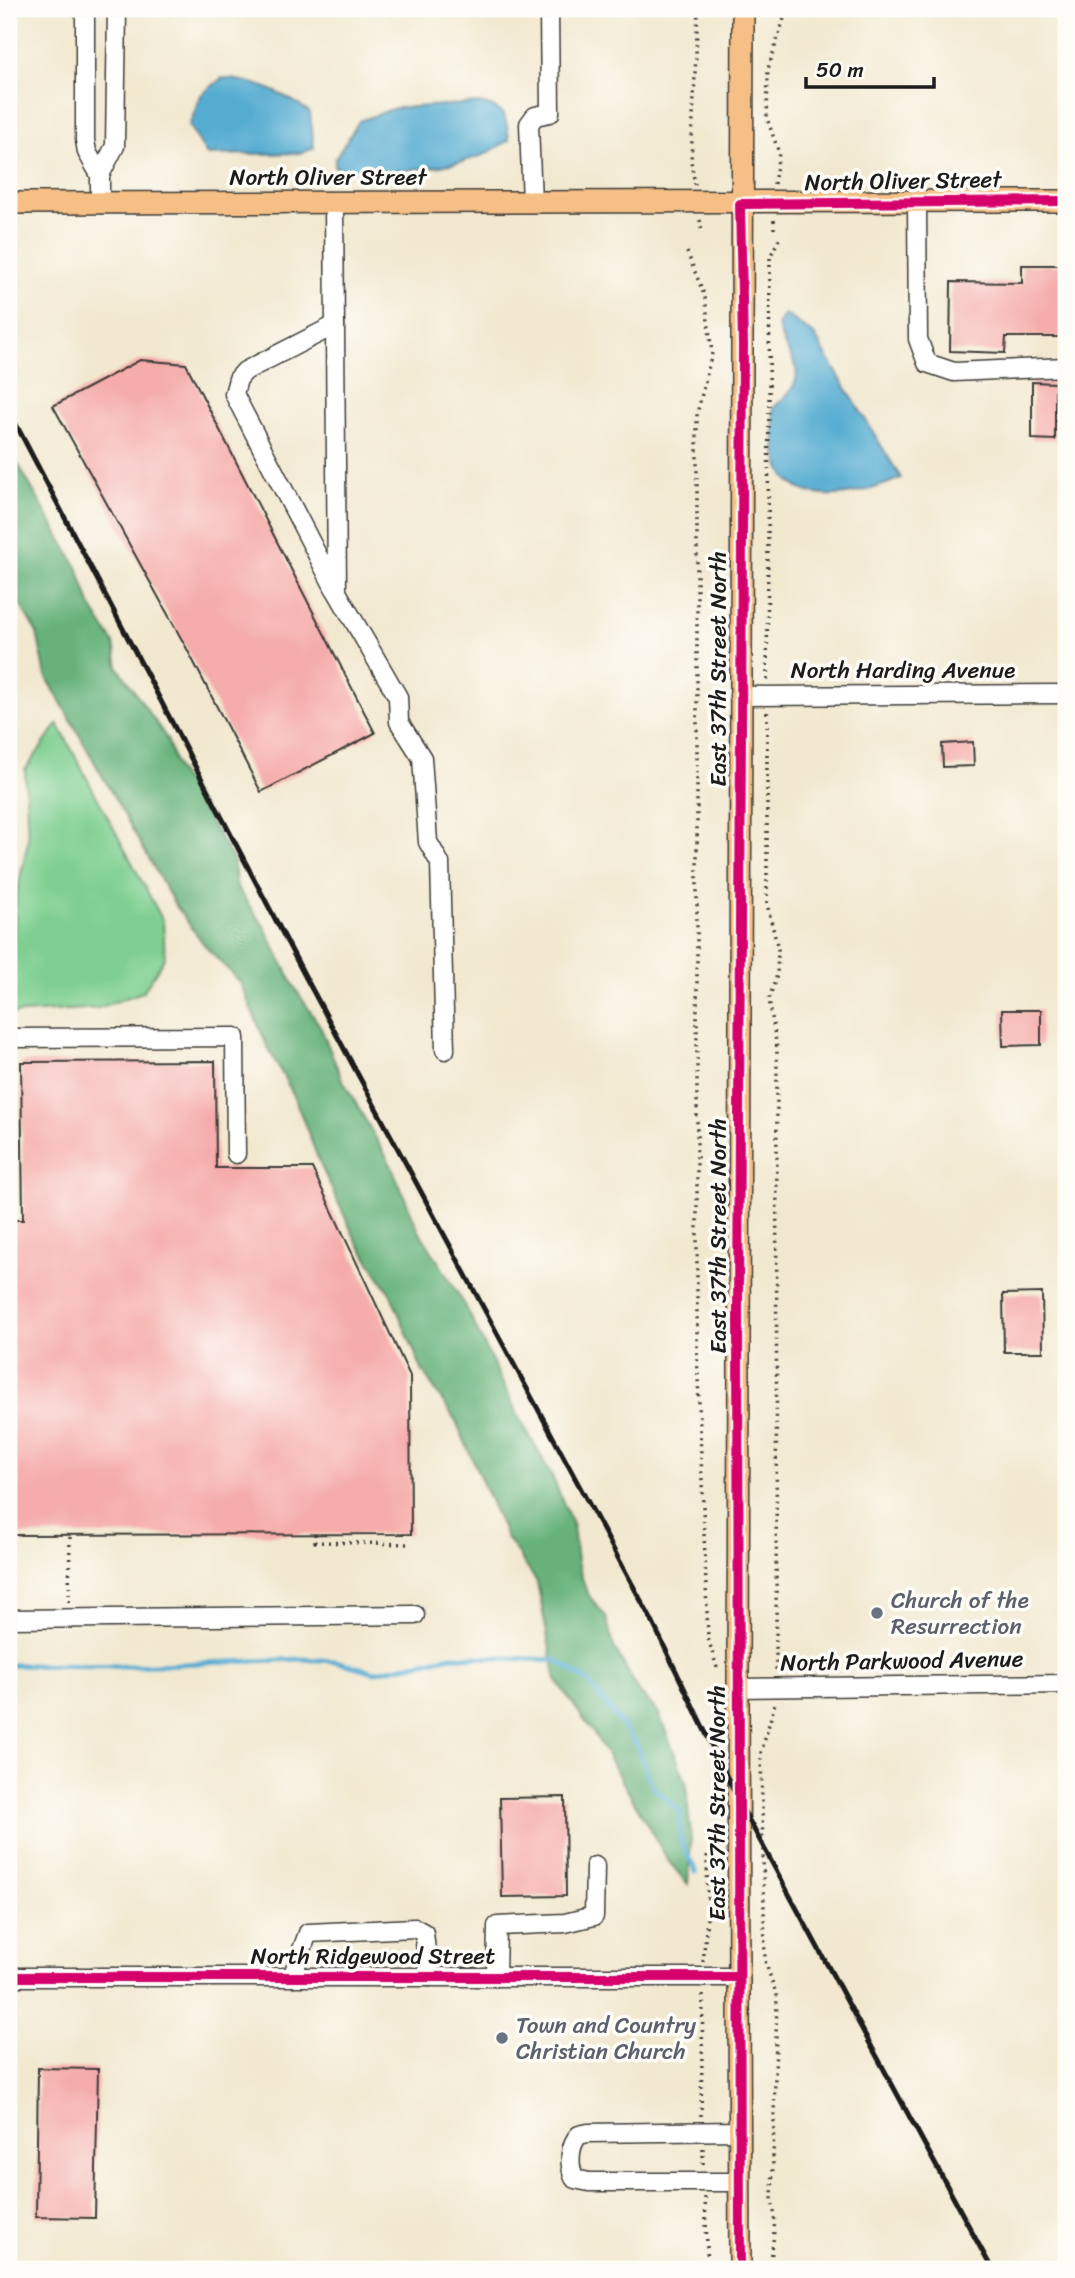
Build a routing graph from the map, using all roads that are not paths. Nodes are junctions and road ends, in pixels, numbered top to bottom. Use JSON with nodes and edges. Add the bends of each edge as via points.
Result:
{"nodes":[{"id":1,"x":85,"y":9,"type":"edge"},
{"id":2,"x":117,"y":9,"type":"edge"},
{"id":3,"x":549,"y":9,"type":"edge"},
{"id":4,"x":743,"y":9,"type":"edge"},
{"id":5,"x":100,"y":175,"type":"junction"},
{"id":6,"x":1066,"y":201,"type":"edge"},
{"id":7,"x":100,"y":202,"type":"junction"},
{"id":8,"x":917,"y":202,"type":"junction"},
{"id":9,"x":9,"y":203,"type":"edge"},
{"id":10,"x":334,"y":203,"type":"junction"},
{"id":11,"x":532,"y":203,"type":"junction"},
{"id":12,"x":740,"y":204,"type":"junction"},
{"id":13,"x":335,"y":325,"type":"junction"},
{"id":14,"x":1066,"y":367,"type":"edge"},
{"id":15,"x":337,"y":592,"type":"junction"},
{"id":16,"x":1066,"y":694,"type":"edge"},
{"id":17,"x":739,"y":696,"type":"junction"},
{"id":18,"x":9,"y":1038,"type":"edge"},
{"id":19,"x":445,"y":1049,"type":"dead end"},
{"id":20,"x":236,"y":1154,"type":"dead end"},
{"id":21,"x":415,"y":1615,"type":"dead end"},
{"id":22,"x":9,"y":1619,"type":"edge"},
{"id":23,"x":1066,"y":1684,"type":"edge"},
{"id":24,"x":738,"y":1688,"type":"junction"},
{"id":25,"x":595,"y":1866,"type":"dead end"},
{"id":26,"x":9,"y":1977,"type":"edge"},
{"id":27,"x":292,"y":1977,"type":"junction"},
{"id":28,"x":429,"y":1977,"type":"junction"},
{"id":29,"x":496,"y":1977,"type":"junction"},
{"id":30,"x":738,"y":1977,"type":"junction"},
{"id":31,"x":739,"y":2131,"type":"junction"},
{"id":32,"x":739,"y":2182,"type":"junction"},
{"id":33,"x":740,"y":2269,"type":"edge"}],
"edges":[{"from":1,"to":5,"type":"street","via":[[85,140]]},
{"from":2,"to":5,"type":"street","via":[[115,146]]},
{"from":3,"to":11,"type":"street","via":[[550,113],[535,116],[529,124]]},
{"from":4,"to":12,"type":"main road","name":"East 37th Street North"},
{"from":5,"to":7,"type":"street"},
{"from":6,"to":8,"type":"main road","name":"North Oliver Street"},
{"from":7,"to":9,"type":"main road","name":"North Oliver Street"},
{"from":7,"to":10,"type":"main road","name":"North Oliver Street"},
{"from":8,"to":12,"type":"main road","name":"North Oliver Street"},
{"from":8,"to":14,"type":"street","via":[[918,339],[928,363],[954,372]]},
{"from":10,"to":11,"type":"main road","name":"North Oliver Street"},
{"from":10,"to":13,"type":"street"},
{"from":11,"to":12,"type":"main road","name":"North Oliver Street"},
{"from":12,"to":17,"type":"main road","name":"East 37th Street North"},
{"from":13,"to":15,"type":"street"},
{"from":13,"to":15,"type":"street","via":[[245,371],[234,394]]},
{"from":15,"to":19,"type":"street","via":[[398,697],[399,722],[422,758],[428,842],[440,863]]},
{"from":16,"to":17,"type":"street","name":"North Harding Avenue"},
{"from":17,"to":24,"type":"main road","name":"East 37th Street North"},
{"from":18,"to":20,"type":"street","via":[[235,1037]]},
{"from":21,"to":22,"type":"street"},
{"from":23,"to":24,"type":"street","name":"North Parkwood Avenue"},
{"from":24,"to":30,"type":"main road","name":"East 37th Street North"},
{"from":25,"to":29,"type":"street","via":[[594,1916],[565,1923],[497,1926]]},
{"from":26,"to":27,"type":"street","name":"North Ridgewood Street"},
{"from":27,"to":28,"type":"street","name":"North Ridgewood Street"},
{"from":27,"to":28,"type":"street","via":[[308,1933],[415,1928],[424,1933]]},
{"from":28,"to":29,"type":"street","name":"North Ridgewood Street"},
{"from":29,"to":30,"type":"street","name":"North Ridgewood Street"},
{"from":30,"to":31,"type":"main road","name":"East 37th Street North"},
{"from":31,"to":32,"type":"main road","name":"East 37th Street North"},
{"from":31,"to":32,"type":"street","via":[[601,2131],[579,2135],[571,2147],[575,2179],[589,2182]]},
{"from":32,"to":33,"type":"main road","name":"East 37th Street North"}]}
